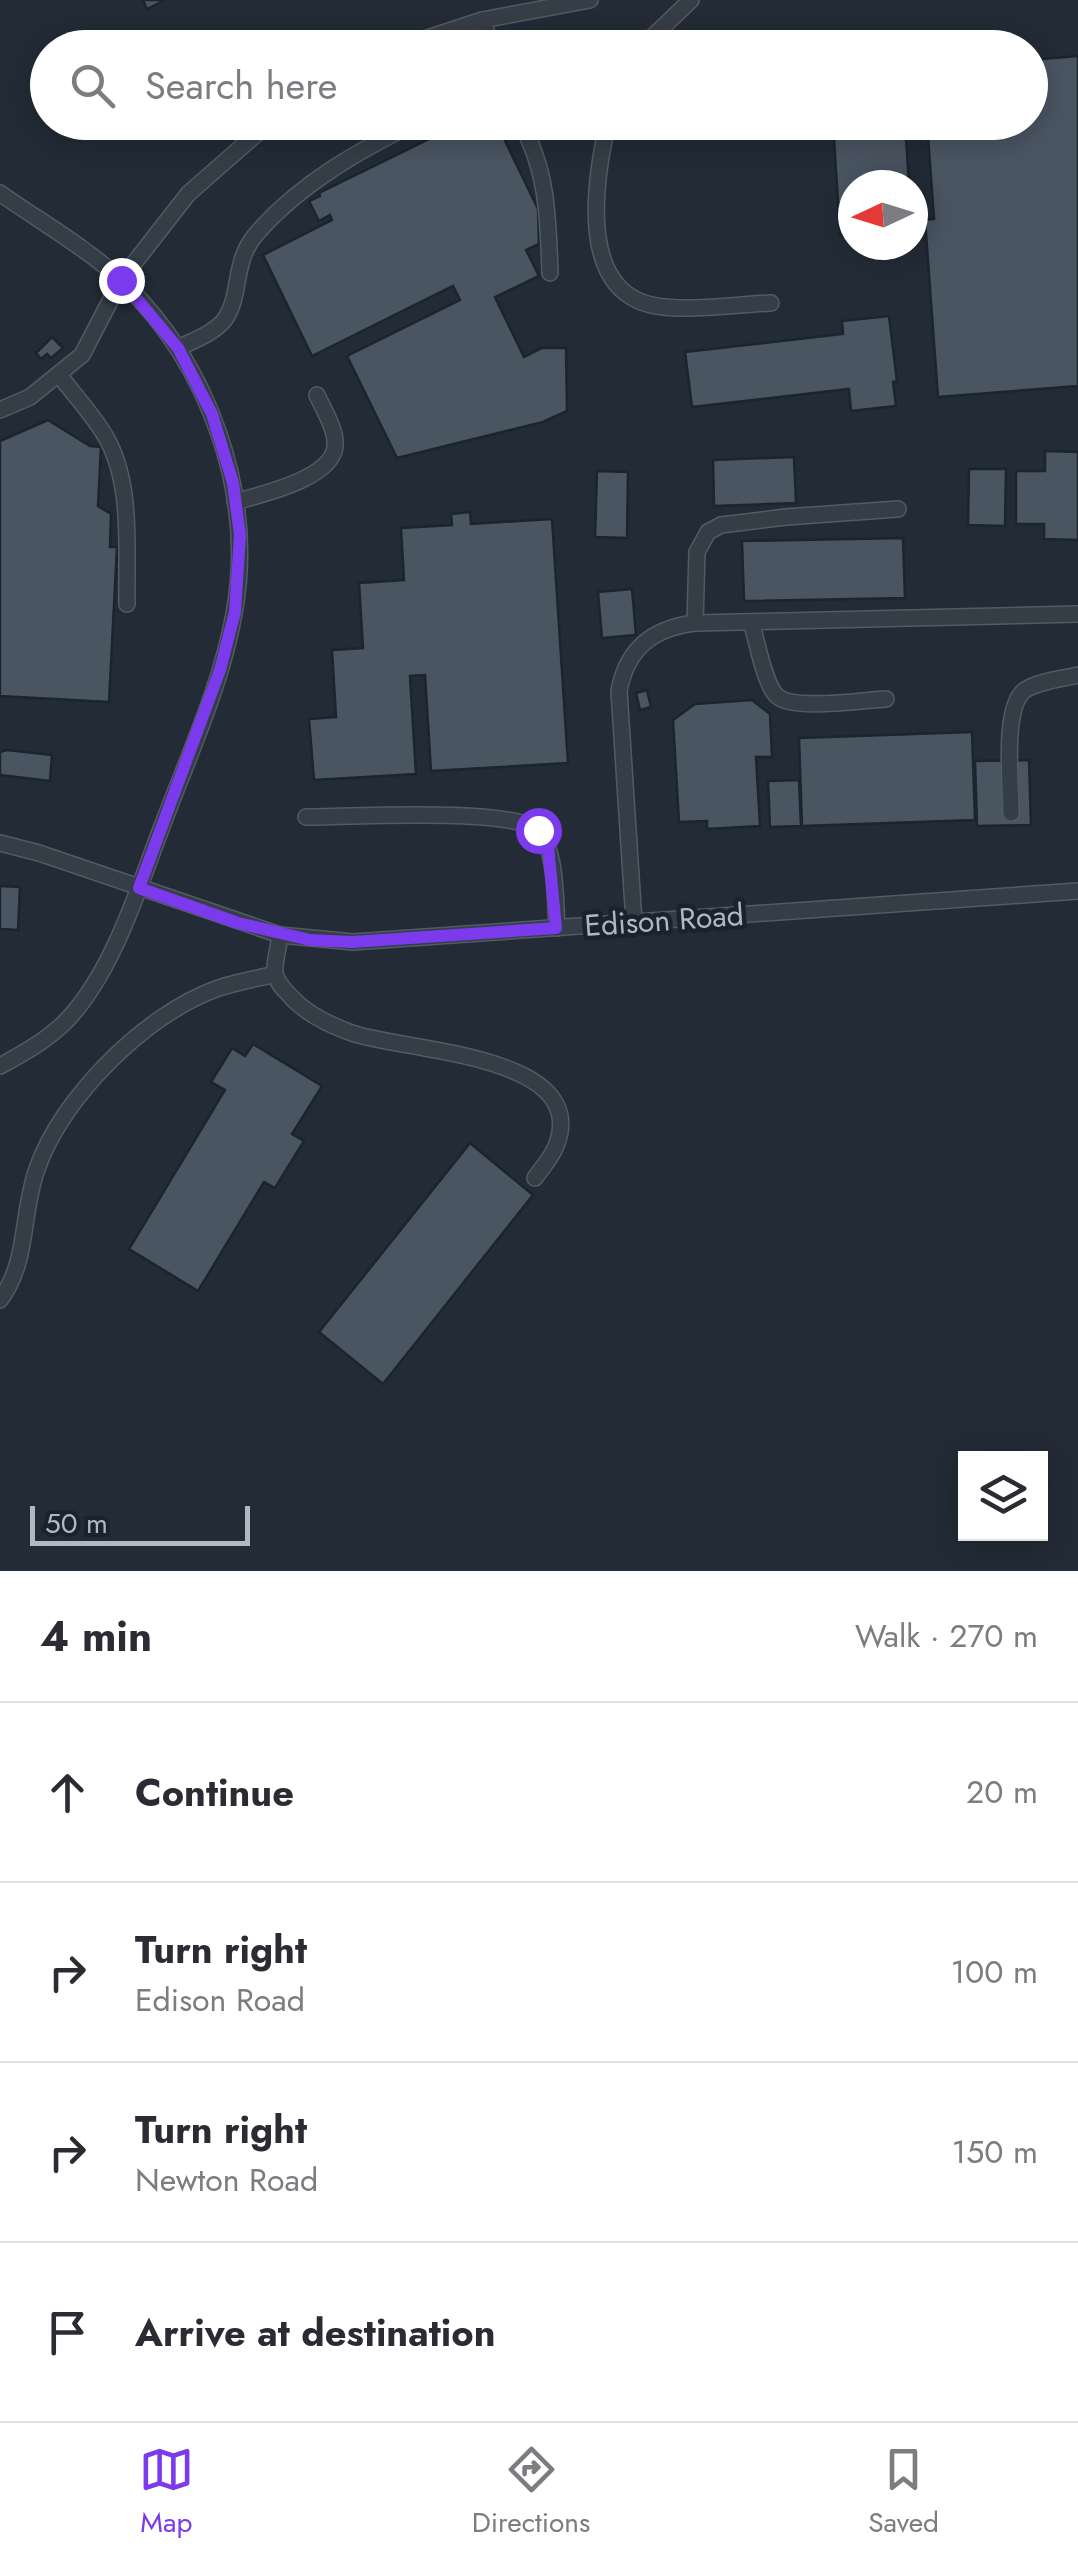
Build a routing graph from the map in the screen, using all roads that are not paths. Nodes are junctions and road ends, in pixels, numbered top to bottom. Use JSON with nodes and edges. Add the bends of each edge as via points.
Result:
{"nodes":[{"id":1,"x":590,"y":0,"type":"edge"},
{"id":2,"x":692,"y":0,"type":"edge"},
{"id":3,"x":482,"y":20,"type":"junction"},
{"id":4,"x":452,"y":30,"type":"edge"},
{"id":5,"x":486,"y":30,"type":"edge"},
{"id":6,"x":660,"y":30,"type":"edge"},
{"id":7,"x":250,"y":140,"type":"edge"},
{"id":8,"x":383,"y":140,"type":"edge"},
{"id":9,"x":529,"y":140,"type":"edge"},
{"id":10,"x":606,"y":140,"type":"edge"},
{"id":11,"x":0,"y":193,"type":"edge"},
{"id":12,"x":550,"y":273,"type":"dead end"},
{"id":13,"x":121,"y":280,"type":"junction"},
{"id":14,"x":771,"y":302,"type":"dead end"},
{"id":15,"x":178,"y":348,"type":"junction"},
{"id":16,"x":60,"y":376,"type":"junction"},
{"id":17,"x":317,"y":394,"type":"dead end"},
{"id":18,"x":0,"y":410,"type":"edge"},
{"id":19,"x":236,"y":502,"type":"junction"},
{"id":20,"x":898,"y":509,"type":"dead end"},
{"id":21,"x":127,"y":604,"type":"dead end"},
{"id":22,"x":1078,"y":614,"type":"edge"},
{"id":23,"x":751,"y":622,"type":"junction"},
{"id":24,"x":695,"y":623,"type":"junction"},
{"id":25,"x":1078,"y":675,"type":"edge"},
{"id":26,"x":886,"y":699,"type":"dead end"},
{"id":27,"x":1011,"y":813,"type":"dead end"},
{"id":28,"x":306,"y":817,"type":"dead end"},
{"id":29,"x":0,"y":843,"type":"edge"},
{"id":30,"x":139,"y":888,"type":"junction"},
{"id":31,"x":1078,"y":892,"type":"edge"},
{"id":32,"x":634,"y":922,"type":"junction"},
{"id":33,"x":556,"y":928,"type":"junction"},
{"id":34,"x":280,"y":935,"type":"junction"},
{"id":35,"x":275,"y":974,"type":"junction"},
{"id":36,"x":0,"y":1066,"type":"edge"},
{"id":37,"x":535,"y":1178,"type":"dead end"},
{"id":38,"x":0,"y":1300,"type":"edge"}],
"edges":[{"from":1,"to":3,"type":"lane"},
{"from":2,"to":6,"type":"lane"},
{"from":3,"to":4,"type":"lane"},
{"from":3,"to":5,"type":"lane"},
{"from":7,"to":13,"type":"lane","via":[[188,194]]},
{"from":8,"to":15,"type":"lane","via":[[328,169],[257,232],[244,251],[225,319]]},
{"from":9,"to":12,"type":"lane","via":[[547,194]]},
{"from":10,"to":14,"type":"lane","via":[[598,250],[620,290],[641,303],[670,306]]},
{"from":11,"to":13,"type":"lane"},
{"from":13,"to":15,"type":"lane"},
{"from":13,"to":16,"type":"lane","via":[[82,356]]},
{"from":15,"to":19,"type":"lane","via":[[212,414]]},
{"from":16,"to":18,"type":"lane"},
{"from":16,"to":21,"type":"lane","via":[[108,440],[118,470]]},
{"from":17,"to":19,"type":"lane","via":[[335,447],[328,462],[308,478]]},
{"from":19,"to":30,"type":"lane","via":[[235,612]]},
{"from":20,"to":24,"type":"lane","via":[[720,525],[697,552]]},
{"from":22,"to":23,"type":"lane"},
{"from":23,"to":24,"type":"lane"},
{"from":23,"to":26,"type":"lane","via":[[777,696],[810,703]]},
{"from":24,"to":32,"type":"lane","via":[[649,636],[622,672]]},
{"from":25,"to":27,"type":"lane","via":[[1018,696]]},
{"from":28,"to":33,"type":"lane","via":[[488,817],[538,830],[548,846]]},
{"from":29,"to":30,"type":"lane","name":"Edison Road"},
{"from":30,"to":34,"type":"lane","name":"Edison Road"},
{"from":30,"to":36,"type":"lane","via":[[90,990],[68,1019]]},
{"from":31,"to":32,"type":"lane","name":"Edison Road"},
{"from":32,"to":33,"type":"lane","name":"Edison Road"},
{"from":33,"to":34,"type":"lane","name":"Edison Road","via":[[352,942]]},
{"from":34,"to":35,"type":"lane"},
{"from":35,"to":37,"type":"lane","via":[[299,1005],[354,1034],[468,1056],[532,1081],[550,1096],[560,1132]]},
{"from":35,"to":38,"type":"lane","via":[[216,989],[154,1023],[62,1118],[37,1167],[22,1252]]}]}
